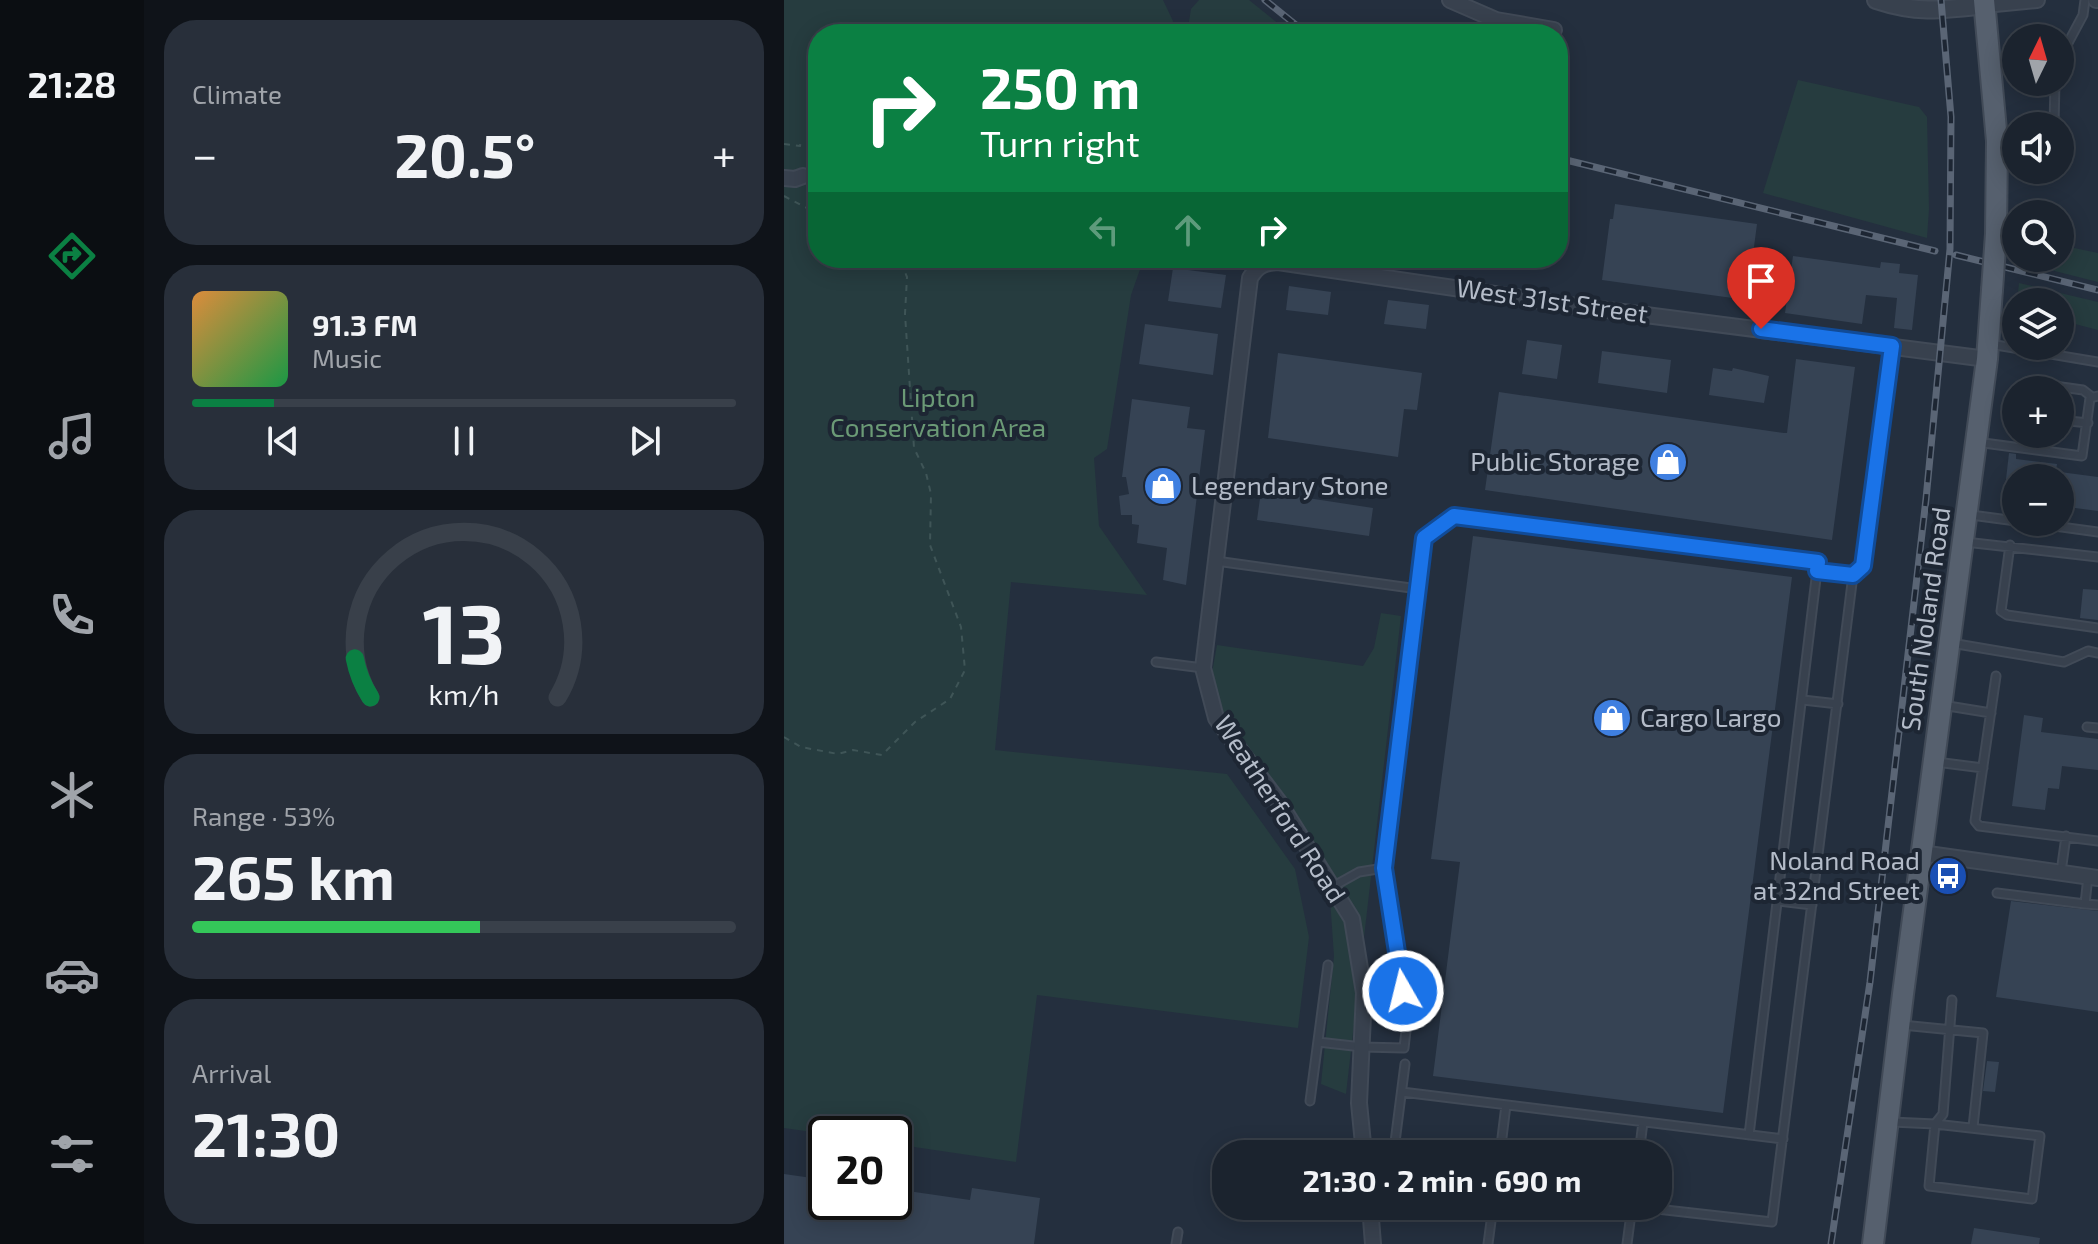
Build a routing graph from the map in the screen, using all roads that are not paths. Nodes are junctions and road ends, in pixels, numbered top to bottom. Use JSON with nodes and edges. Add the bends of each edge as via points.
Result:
{"nodes":[{"id":1,"x":1450,"y":0,"type":"edge"},
{"id":2,"x":1876,"y":0,"type":"edge"},
{"id":3,"x":2037,"y":0,"type":"edge"},
{"id":4,"x":2085,"y":0,"type":"edge"},
{"id":5,"x":1984,"y":3,"type":"edge"},
{"id":6,"x":1519,"y":24,"type":"edge"},
{"id":7,"x":2074,"y":32,"type":"edge"},
{"id":8,"x":803,"y":176,"type":"dead end"},
{"id":9,"x":784,"y":178,"type":"edge"},
{"id":10,"x":1258,"y":268,"type":"edge"},
{"id":11,"x":1318,"y":268,"type":"edge"},
{"id":12,"x":1253,"y":274,"type":"joint"},
{"id":13,"x":1892,"y":346,"type":"junction"},
{"id":14,"x":1988,"y":351,"type":"junction"},
{"id":15,"x":2098,"y":362,"type":"edge"},
{"id":16,"x":2074,"y":389,"type":"edge"},
{"id":17,"x":2095,"y":396,"type":"edge"},
{"id":18,"x":2074,"y":422,"type":"edge"},
{"id":19,"x":2088,"y":423,"type":"junction"},
{"id":20,"x":1976,"y":442,"type":"junction"},
{"id":21,"x":1967,"y":515,"type":"junction"},
{"id":22,"x":2002,"y":519,"type":"edge"},
{"id":23,"x":2074,"y":529,"type":"edge"},
{"id":24,"x":2098,"y":532,"type":"edge"},
{"id":25,"x":1963,"y":542,"type":"junction"},
{"id":26,"x":2010,"y":545,"type":"junction"},
{"id":27,"x":2098,"y":557,"type":"edge"},
{"id":28,"x":1216,"y":561,"type":"junction"},
{"id":29,"x":1817,"y":571,"type":"junction"},
{"id":30,"x":1853,"y":575,"type":"junction"},
{"id":31,"x":1418,"y":589,"type":"junction"},
{"id":32,"x":2098,"y":628,"type":"edge"},
{"id":33,"x":1949,"y":642,"type":"junction"},
{"id":34,"x":2098,"y":653,"type":"edge"},
{"id":35,"x":1156,"y":662,"type":"dead end"},
{"id":36,"x":1203,"y":668,"type":"junction"},
{"id":37,"x":1996,"y":676,"type":"dead end"},
{"id":38,"x":1803,"y":700,"type":"junction"},
{"id":39,"x":1838,"y":704,"type":"junction"},
{"id":40,"x":1941,"y":705,"type":"junction"},
{"id":41,"x":1991,"y":713,"type":"junction"},
{"id":42,"x":2087,"y":727,"type":"dead end"},
{"id":43,"x":2098,"y":728,"type":"edge"},
{"id":44,"x":1933,"y":761,"type":"junction"},
{"id":45,"x":1983,"y":768,"type":"junction"},
{"id":46,"x":2066,"y":836,"type":"junction"},
{"id":47,"x":2098,"y":841,"type":"edge"},
{"id":48,"x":1921,"y":853,"type":"junction"},
{"id":49,"x":1384,"y":868,"type":"junction"},
{"id":50,"x":2061,"y":872,"type":"junction"},
{"id":51,"x":2093,"y":877,"type":"edge"},
{"id":52,"x":1332,"y":887,"type":"junction"},
{"id":53,"x":1997,"y":893,"type":"dead end"},
{"id":54,"x":1778,"y":901,"type":"junction"},
{"id":55,"x":2085,"y":904,"type":"junction"},
{"id":56,"x":1812,"y":905,"type":"junction"},
{"id":57,"x":2098,"y":905,"type":"edge"},
{"id":58,"x":1328,"y":965,"type":"dead end"},
{"id":59,"x":1952,"y":1000,"type":"dead end"},
{"id":60,"x":1900,"y":1025,"type":"junction"},
{"id":61,"x":1950,"y":1030,"type":"junction"},
{"id":62,"x":1318,"y":1042,"type":"junction"},
{"id":63,"x":1362,"y":1047,"type":"junction"},
{"id":64,"x":1405,"y":1064,"type":"dead end"},
{"id":65,"x":1402,"y":1092,"type":"junction"},
{"id":66,"x":1310,"y":1101,"type":"dead end"},
{"id":67,"x":1506,"y":1105,"type":"junction"},
{"id":68,"x":1643,"y":1122,"type":"junction"},
{"id":69,"x":1889,"y":1122,"type":"junction"},
{"id":70,"x":1935,"y":1124,"type":"junction"},
{"id":71,"x":1973,"y":1127,"type":"junction"},
{"id":72,"x":1749,"y":1135,"type":"junction"},
{"id":73,"x":1783,"y":1139,"type":"junction"},
{"id":74,"x":1363,"y":1140,"type":"edge"},
{"id":75,"x":1395,"y":1140,"type":"edge"},
{"id":76,"x":1502,"y":1140,"type":"edge"},
{"id":77,"x":1641,"y":1140,"type":"edge"},
{"id":78,"x":1672,"y":1211,"type":"edge"},
{"id":79,"x":1371,"y":1220,"type":"edge"},
{"id":80,"x":1491,"y":1220,"type":"edge"},
{"id":81,"x":1630,"y":1220,"type":"edge"},
{"id":82,"x":1178,"y":1232,"type":"dead end"},
{"id":83,"x":1176,"y":1244,"type":"edge"},
{"id":84,"x":1373,"y":1244,"type":"edge"},
{"id":85,"x":1488,"y":1244,"type":"edge"},
{"id":86,"x":1627,"y":1244,"type":"edge"},
{"id":87,"x":1873,"y":1244,"type":"edge"}],
"edges":[{"from":1,"to":6,"type":"street"},
{"from":2,"to":5,"type":"street","via":[[1935,11]]},
{"from":3,"to":5,"type":"street"},
{"from":4,"to":7,"type":"lane"},
{"from":5,"to":14,"type":"main road","name":"South Noland Road","bridge":true,"via":[[1997,141]]},
{"from":8,"to":9,"type":"street"},
{"from":10,"to":12,"type":"street","name":"West 31st Street"},
{"from":11,"to":13,"type":"street","name":"West 31st Street"},
{"from":12,"to":28,"type":"street","name":"Weatherford Road"},
{"from":13,"to":14,"type":"street","name":"West 31st Street"},
{"from":13,"to":30,"type":"lane","via":[[1865,557]]},
{"from":14,"to":15,"type":"lane"},
{"from":14,"to":20,"type":"main road","name":"South Noland Road"},
{"from":16,"to":17,"type":"lane"},
{"from":17,"to":19,"type":"lane"},
{"from":18,"to":19,"type":"lane"},
{"from":19,"to":20,"type":"lane","via":[[2082,456]]},
{"from":20,"to":21,"type":"main road","name":"South Noland Road"},
{"from":21,"to":22,"type":"lane"},
{"from":21,"to":25,"type":"main road","name":"South Noland Road"},
{"from":23,"to":24,"type":"lane"},
{"from":25,"to":26,"type":"lane"},
{"from":25,"to":33,"type":"main road","name":"South Noland Road"},
{"from":26,"to":27,"type":"lane"},
{"from":26,"to":32,"type":"lane","via":[[2001,611]]},
{"from":28,"to":31,"type":"lane"},
{"from":28,"to":36,"type":"street","name":"Weatherford Road"},
{"from":29,"to":30,"type":"lane"},
{"from":29,"to":31,"type":"lane","via":[[1818,562],[1454,516],[1424,538]]},
{"from":29,"to":38,"type":"lane"},
{"from":30,"to":39,"type":"lane"},
{"from":31,"to":49,"type":"lane"},
{"from":33,"to":34,"type":"lane","via":[[2064,662],[2088,651]]},
{"from":33,"to":40,"type":"main road","name":"South Noland Road"},
{"from":35,"to":36,"type":"lane"},
{"from":36,"to":52,"type":"street","name":"Weatherford Road","via":[[1216,718],[1279,802]]},
{"from":37,"to":41,"type":"lane"},
{"from":38,"to":39,"type":"lane"},
{"from":38,"to":54,"type":"lane"},
{"from":39,"to":56,"type":"lane"},
{"from":40,"to":41,"type":"lane"},
{"from":40,"to":44,"type":"main road","name":"South Noland Road"},
{"from":41,"to":45,"type":"lane"},
{"from":42,"to":43,"type":"lane"},
{"from":44,"to":45,"type":"lane"},
{"from":44,"to":48,"type":"main road","name":"South Noland Road"},
{"from":45,"to":46,"type":"lane","via":[[1975,821],[1979,826]]},
{"from":46,"to":47,"type":"lane"},
{"from":46,"to":50,"type":"lane"},
{"from":48,"to":50,"type":"street"},
{"from":48,"to":60,"type":"main road","name":"South Noland Road"},
{"from":49,"to":52,"type":"lane","via":[[1359,872]]},
{"from":49,"to":63,"type":"lane","via":[[1407,1022],[1404,1048]]},
{"from":50,"to":51,"type":"street"},
{"from":51,"to":55,"type":"lane"},
{"from":52,"to":63,"type":"street","name":"Weatherford Road","via":[[1352,919],[1364,993]]},
{"from":53,"to":55,"type":"lane"},
{"from":54,"to":56,"type":"lane"},
{"from":54,"to":72,"type":"lane"},
{"from":55,"to":57,"type":"lane"},
{"from":56,"to":73,"type":"lane"},
{"from":58,"to":62,"type":"lane"},
{"from":59,"to":61,"type":"lane"},
{"from":60,"to":61,"type":"lane"},
{"from":60,"to":69,"type":"main road","name":"South Noland Road"},
{"from":61,"to":70,"type":"lane","via":[[1943,1114]]},
{"from":61,"to":71,"type":"lane","via":[[1983,1033]]},
{"from":62,"to":63,"type":"lane"},
{"from":62,"to":66,"type":"lane"},
{"from":63,"to":74,"type":"street","name":"Weatherford Road"},
{"from":64,"to":65,"type":"lane"},
{"from":65,"to":67,"type":"lane"},
{"from":65,"to":75,"type":"lane"},
{"from":67,"to":68,"type":"lane"},
{"from":67,"to":76,"type":"lane"},
{"from":68,"to":72,"type":"lane"},
{"from":68,"to":77,"type":"lane"},
{"from":69,"to":70,"type":"lane"},
{"from":69,"to":87,"type":"main road","name":"South Noland Road"},
{"from":70,"to":71,"type":"lane"},
{"from":70,"to":71,"type":"lane","via":[[1929,1186],[2032,1199],[2040,1136]]},
{"from":72,"to":73,"type":"lane"},
{"from":73,"to":78,"type":"lane","via":[[1772,1222]]},
{"from":79,"to":84,"type":"street"},
{"from":80,"to":85,"type":"lane"},
{"from":81,"to":86,"type":"lane"},
{"from":82,"to":83,"type":"lane"}]}
